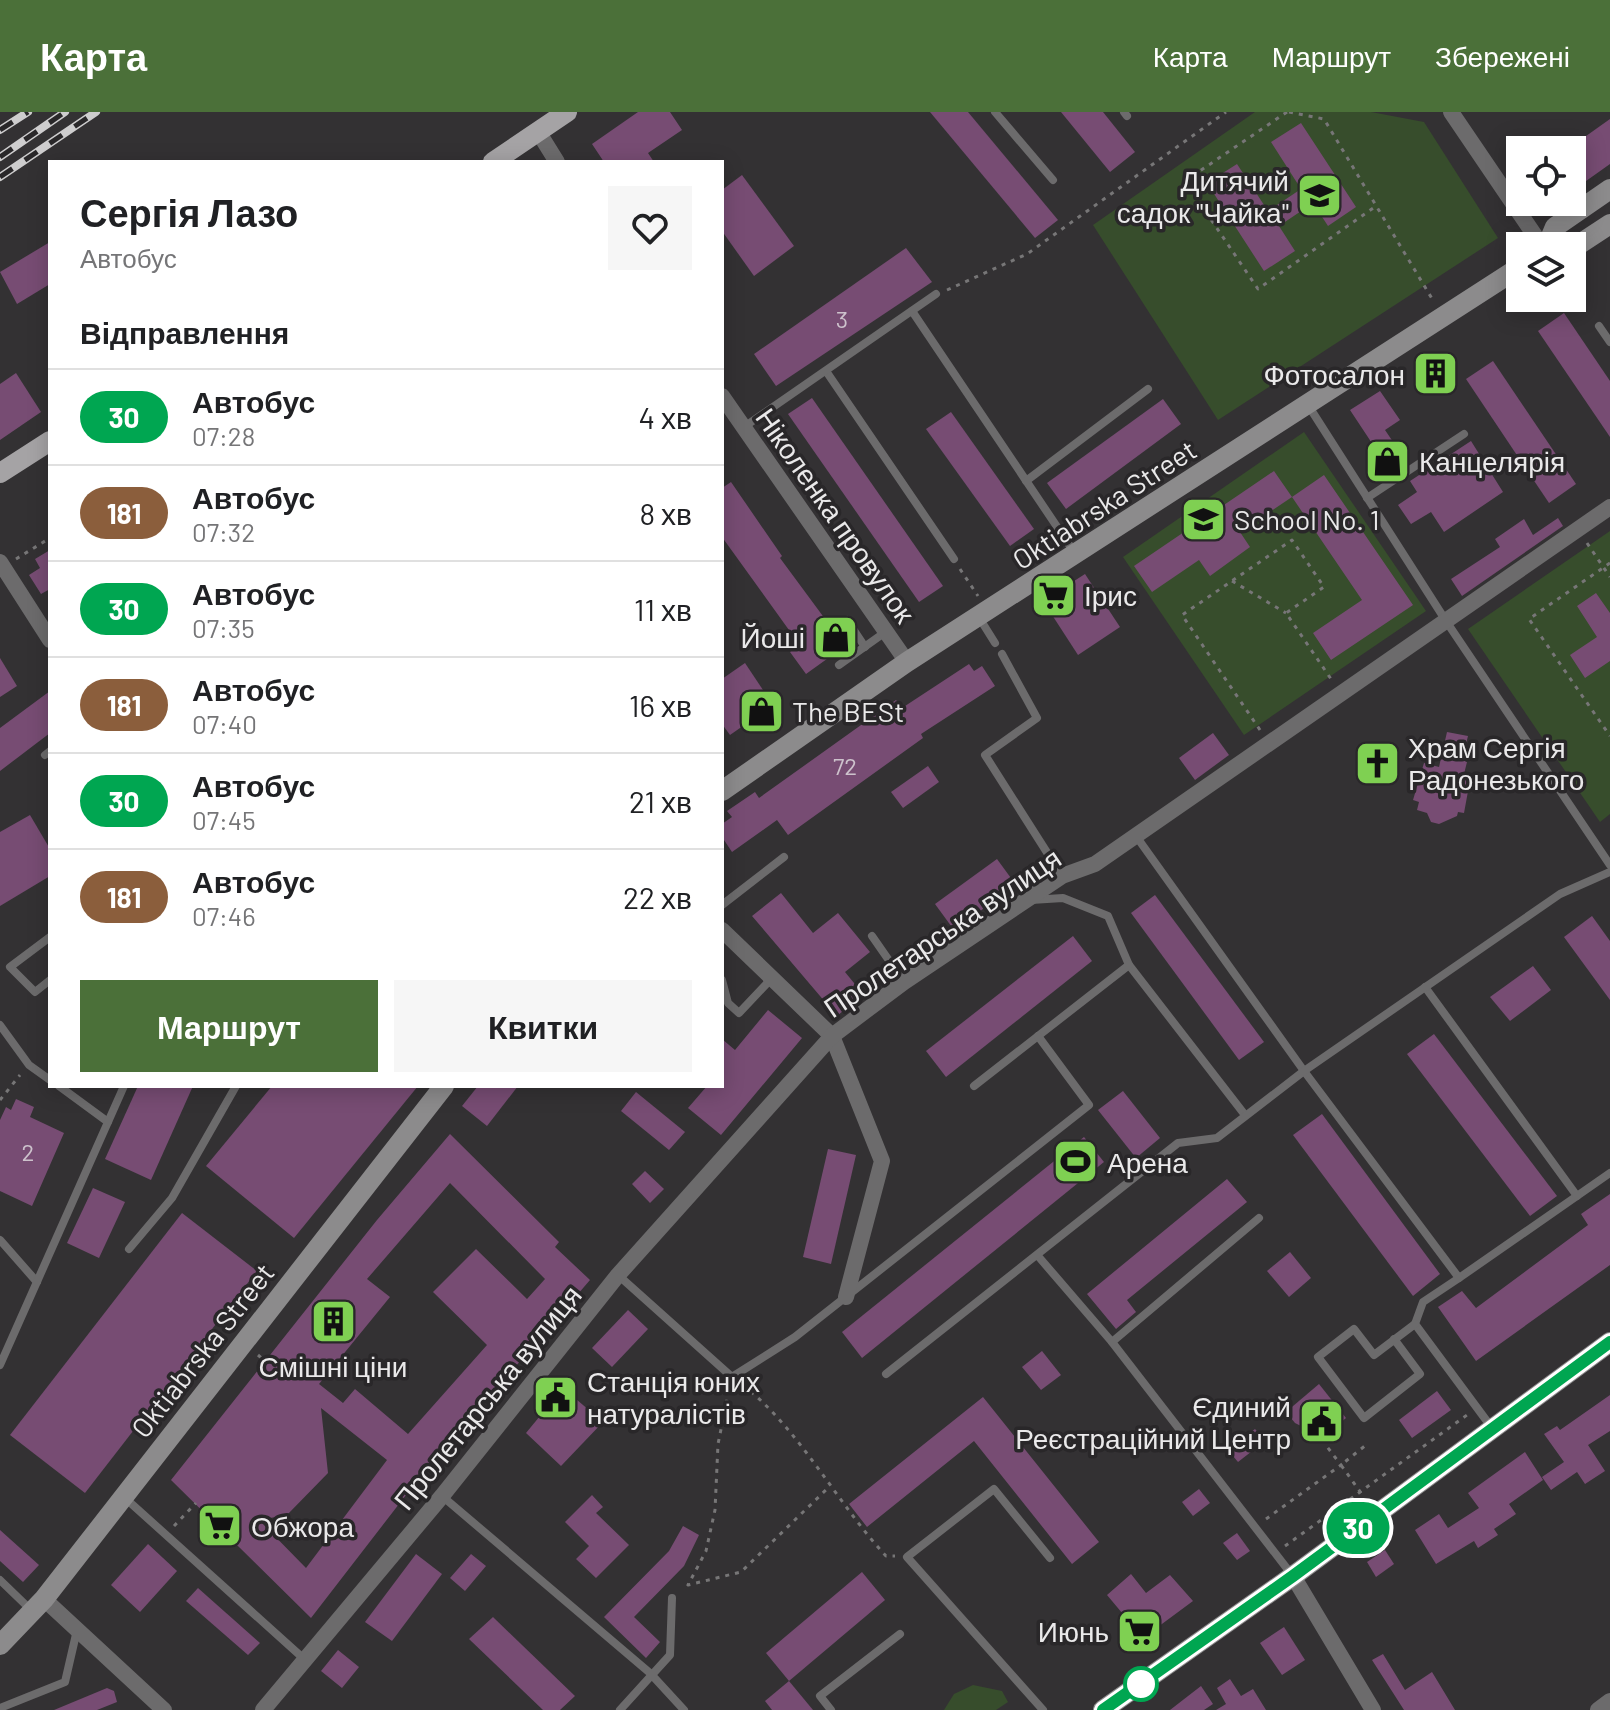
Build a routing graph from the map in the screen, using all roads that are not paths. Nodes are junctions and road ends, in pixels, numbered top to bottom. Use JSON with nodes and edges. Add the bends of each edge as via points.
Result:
{"nodes":[{"id":1,"x":567,"y":112,"type":"edge"},
{"id":2,"x":995,"y":112,"type":"edge"},
{"id":3,"x":1451,"y":112,"type":"edge"},
{"id":4,"x":539,"y":133,"type":"junction"},
{"id":5,"x":496,"y":160,"type":"edge"},
{"id":6,"x":556,"y":160,"type":"edge"},
{"id":7,"x":1053,"y":180,"type":"dead end"},
{"id":8,"x":1610,"y":189,"type":"edge"},
{"id":9,"x":1610,"y":224,"type":"edge"},
{"id":10,"x":1534,"y":232,"type":"edge"},
{"id":11,"x":1552,"y":232,"type":"edge"},
{"id":12,"x":1586,"y":240,"type":"edge"},
{"id":13,"x":1506,"y":277,"type":"edge"},
{"id":14,"x":936,"y":294,"type":"road end"},
{"id":15,"x":912,"y":311,"type":"junction"},
{"id":16,"x":1599,"y":326,"type":"dead end"},
{"id":17,"x":1610,"y":342,"type":"edge"},
{"id":18,"x":826,"y":371,"type":"junction"},
{"id":19,"x":1148,"y":389,"type":"dead end"},
{"id":20,"x":724,"y":399,"type":"edge"},
{"id":21,"x":1308,"y":404,"type":"junction"},
{"id":22,"x":744,"y":427,"type":"junction"},
{"id":23,"x":1464,"y":434,"type":"dead end"},
{"id":24,"x":48,"y":442,"type":"edge"},
{"id":25,"x":0,"y":473,"type":"edge"},
{"id":26,"x":1026,"y":481,"type":"junction"},
{"id":27,"x":1367,"y":498,"type":"junction"},
{"id":28,"x":1610,"y":507,"type":"edge"},
{"id":29,"x":1076,"y":556,"type":"junction"},
{"id":30,"x":954,"y":559,"type":"road end"},
{"id":31,"x":2,"y":565,"type":"edge"},
{"id":32,"x":984,"y":616,"type":"junction"},
{"id":33,"x":847,"y":620,"type":"dead end"},
{"id":34,"x":1446,"y":621,"type":"junction"},
{"id":35,"x":884,"y":633,"type":"junction"},
{"id":36,"x":48,"y":637,"type":"edge"},
{"id":37,"x":995,"y":643,"type":"dead end"},
{"id":38,"x":865,"y":647,"type":"junction"},
{"id":39,"x":1002,"y":654,"type":"dead end"},
{"id":40,"x":907,"y":662,"type":"junction"},
{"id":41,"x":839,"y":665,"type":"dead end"},
{"id":42,"x":724,"y":786,"type":"edge"},
{"id":43,"x":1136,"y":835,"type":"junction"},
{"id":44,"x":784,"y":857,"type":"dead end"},
{"id":45,"x":1610,"y":865,"type":"edge"},
{"id":46,"x":1610,"y":872,"type":"edge"},
{"id":47,"x":1062,"y":876,"type":"junction"},
{"id":48,"x":1026,"y":900,"type":"junction"},
{"id":49,"x":724,"y":903,"type":"edge"},
{"id":50,"x":872,"y":936,"type":"dead end"},
{"id":51,"x":724,"y":937,"type":"edge"},
{"id":52,"x":48,"y":938,"type":"edge"},
{"id":53,"x":1129,"y":965,"type":"junction"},
{"id":54,"x":772,"y":978,"type":"junction"},
{"id":55,"x":48,"y":982,"type":"edge"},
{"id":56,"x":904,"y":982,"type":"junction"},
{"id":57,"x":1425,"y":987,"type":"junction"},
{"id":58,"x":724,"y":988,"type":"edge"},
{"id":59,"x":0,"y":1025,"type":"edge"},
{"id":60,"x":832,"y":1036,"type":"junction"},
{"id":61,"x":1038,"y":1036,"type":"junction"},
{"id":62,"x":1304,"y":1071,"type":"junction"},
{"id":63,"x":48,"y":1079,"type":"edge"},
{"id":64,"x":974,"y":1086,"type":"dead end"},
{"id":65,"x":62,"y":1088,"type":"edge"},
{"id":66,"x":123,"y":1088,"type":"edge"},
{"id":67,"x":235,"y":1088,"type":"edge"},
{"id":68,"x":442,"y":1088,"type":"edge"},
{"id":69,"x":1245,"y":1115,"type":"junction"},
{"id":70,"x":108,"y":1122,"type":"junction"},
{"id":71,"x":1610,"y":1173,"type":"edge"},
{"id":72,"x":1577,"y":1196,"type":"junction"},
{"id":73,"x":1259,"y":1218,"type":"dead end"},
{"id":74,"x":0,"y":1240,"type":"edge"},
{"id":75,"x":129,"y":1249,"type":"dead end"},
{"id":76,"x":1038,"y":1256,"type":"junction"},
{"id":77,"x":618,"y":1275,"type":"junction"},
{"id":78,"x":1459,"y":1278,"type":"junction"},
{"id":79,"x":37,"y":1282,"type":"junction"},
{"id":80,"x":846,"y":1297,"type":"junction"},
{"id":81,"x":1415,"y":1324,"type":"junction"},
{"id":82,"x":1394,"y":1339,"type":"junction"},
{"id":83,"x":1112,"y":1342,"type":"junction"},
{"id":84,"x":1610,"y":1342,"type":"edge"},
{"id":85,"x":0,"y":1365,"type":"edge"},
{"id":86,"x":886,"y":1374,"type":"dead end"},
{"id":87,"x":1492,"y":1429,"type":"junction"},
{"id":88,"x":123,"y":1495,"type":"junction"},
{"id":89,"x":442,"y":1496,"type":"junction"},
{"id":90,"x":1050,"y":1558,"type":"dead end"},
{"id":91,"x":1293,"y":1576,"type":"junction"},
{"id":92,"x":0,"y":1580,"type":"edge"},
{"id":93,"x":672,"y":1598,"type":"dead end"},
{"id":94,"x":38,"y":1605,"type":"junction"},
{"id":95,"x":77,"y":1630,"type":"junction"},
{"id":96,"x":900,"y":1634,"type":"dead end"},
{"id":97,"x":0,"y":1645,"type":"edge"},
{"id":98,"x":303,"y":1658,"type":"junction"},
{"id":99,"x":650,"y":1673,"type":"junction"},
{"id":100,"x":1610,"y":1701,"type":"edge"},
{"id":101,"x":0,"y":1708,"type":"edge"},
{"id":102,"x":164,"y":1710,"type":"edge"},
{"id":103,"x":263,"y":1710,"type":"edge"},
{"id":104,"x":620,"y":1710,"type":"edge"},
{"id":105,"x":684,"y":1710,"type":"edge"},
{"id":106,"x":831,"y":1710,"type":"edge"},
{"id":107,"x":1043,"y":1710,"type":"edge"},
{"id":108,"x":1103,"y":1710,"type":"edge"},
{"id":109,"x":1373,"y":1710,"type":"edge"},
{"id":110,"x":1598,"y":1710,"type":"edge"}],
"edges":[{"from":1,"to":4,"type":"main road"},
{"from":2,"to":7,"type":"lane"},
{"from":3,"to":10,"type":"street"},
{"from":4,"to":5,"type":"main road"},
{"from":4,"to":6,"type":"street"},
{"from":8,"to":11,"type":"main road"},
{"from":9,"to":12,"type":"main road"},
{"from":13,"to":21,"type":"main road","name":"Oktiabrska Street"},
{"from":14,"to":15,"type":"lane"},
{"from":15,"to":18,"type":"lane"},
{"from":15,"to":26,"type":"lane"},
{"from":16,"to":17,"type":"lane"},
{"from":18,"to":22,"type":"lane"},
{"from":18,"to":30,"type":"lane"},
{"from":19,"to":26,"type":"lane"},
{"from":20,"to":22,"type":"street","name":"Ніколенка провулок"},
{"from":21,"to":27,"type":"lane"},
{"from":21,"to":29,"type":"main road","name":"Oktiabrska Street"},
{"from":22,"to":35,"type":"street","name":"Ніколенка провулок"},
{"from":23,"to":27,"type":"lane"},
{"from":24,"to":25,"type":"main road"},
{"from":26,"to":29,"type":"lane"},
{"from":27,"to":34,"type":"lane"},
{"from":28,"to":34,"type":"street","name":"Пролетарська вулиця"},
{"from":29,"to":32,"type":"main road","name":"Oktiabrska Street"},
{"from":31,"to":36,"type":"street"},
{"from":32,"to":37,"type":"lane"},
{"from":32,"to":40,"type":"main road","name":"Oktiabrska Street"},
{"from":33,"to":38,"type":"lane"},
{"from":34,"to":43,"type":"street","name":"Пролетарська вулиця"},
{"from":34,"to":45,"type":"lane"},
{"from":35,"to":38,"type":"lane"},
{"from":35,"to":40,"type":"street","name":"Ніколенка провулок"},
{"from":38,"to":41,"type":"lane"},
{"from":39,"to":47,"type":"lane","via":[[1037,718],[985,755]]},
{"from":40,"to":42,"type":"main road","name":"Oktiabrska Street"},
{"from":43,"to":47,"type":"street","name":"Пролетарська вулиця","via":[[1095,864]]},
{"from":43,"to":62,"type":"lane"},
{"from":44,"to":49,"type":"lane"},
{"from":46,"to":57,"type":"lane","via":[[1560,894]]},
{"from":47,"to":48,"type":"street","name":"Пролетарська вулиця"},
{"from":48,"to":53,"type":"lane","via":[[1063,898],[1108,916]]},
{"from":48,"to":56,"type":"street","name":"Пролетарська вулиця"},
{"from":50,"to":56,"type":"lane"},
{"from":51,"to":54,"type":"street"},
{"from":52,"to":55,"type":"lane","via":[[10,967],[35,992]]},
{"from":53,"to":61,"type":"lane"},
{"from":53,"to":69,"type":"lane"},
{"from":54,"to":58,"type":"lane","via":[[739,1013],[728,1003]]},
{"from":54,"to":60,"type":"street"},
{"from":56,"to":60,"type":"street","name":"Пролетарська вулиця"},
{"from":57,"to":62,"type":"lane"},
{"from":57,"to":72,"type":"lane"},
{"from":59,"to":63,"type":"lane","via":[[29,1065]]},
{"from":60,"to":77,"type":"street","name":"Пролетарська вулиця"},
{"from":60,"to":80,"type":"street","via":[[882,1161]]},
{"from":61,"to":64,"type":"lane"},
{"from":61,"to":80,"type":"lane","via":[[1089,1105]]},
{"from":62,"to":69,"type":"lane"},
{"from":62,"to":78,"type":"lane"},
{"from":65,"to":70,"type":"lane"},
{"from":66,"to":70,"type":"lane"},
{"from":67,"to":75,"type":"lane","via":[[172,1198]]},
{"from":68,"to":88,"type":"main road","name":"Oktiabrska Street"},
{"from":69,"to":76,"type":"lane","via":[[1217,1138],[1178,1143]]},
{"from":70,"to":79,"type":"lane"},
{"from":71,"to":72,"type":"lane"},
{"from":72,"to":78,"type":"lane"},
{"from":73,"to":83,"type":"lane"},
{"from":74,"to":79,"type":"lane"},
{"from":76,"to":83,"type":"lane"},
{"from":76,"to":86,"type":"lane"},
{"from":77,"to":80,"type":"lane","via":[[732,1377]]},
{"from":77,"to":89,"type":"street","name":"Пролетарська вулиця"},
{"from":78,"to":81,"type":"lane","via":[[1423,1302]]},
{"from":79,"to":85,"type":"lane"},
{"from":81,"to":82,"type":"lane"},
{"from":81,"to":87,"type":"lane"},
{"from":82,"to":82,"type":"lane","via":[[1374,1355],[1354,1329],[1318,1357],[1364,1418],[1420,1374]]},
{"from":83,"to":91,"type":"lane"},
{"from":84,"to":87,"type":"main road"},
{"from":87,"to":91,"type":"main road"},
{"from":88,"to":94,"type":"main road","name":"Oktiabrska Street"},
{"from":88,"to":98,"type":"lane"},
{"from":89,"to":98,"type":"street","name":"Пролетарська вулиця"},
{"from":89,"to":99,"type":"lane"},
{"from":90,"to":107,"type":"lane","via":[[994,1489],[907,1557]]},
{"from":91,"to":108,"type":"main road"},
{"from":91,"to":109,"type":"street"},
{"from":92,"to":94,"type":"lane"},
{"from":93,"to":99,"type":"lane","via":[[670,1655]]},
{"from":94,"to":95,"type":"street"},
{"from":94,"to":97,"type":"main road","name":"Oktiabrska Street"},
{"from":95,"to":101,"type":"lane","via":[[65,1682]]},
{"from":95,"to":102,"type":"street"},
{"from":96,"to":106,"type":"lane","via":[[820,1696]]},
{"from":98,"to":103,"type":"street","name":"Пролетарська вулиця"},
{"from":99,"to":104,"type":"lane"},
{"from":99,"to":105,"type":"lane"},
{"from":100,"to":110,"type":"street"}]}
